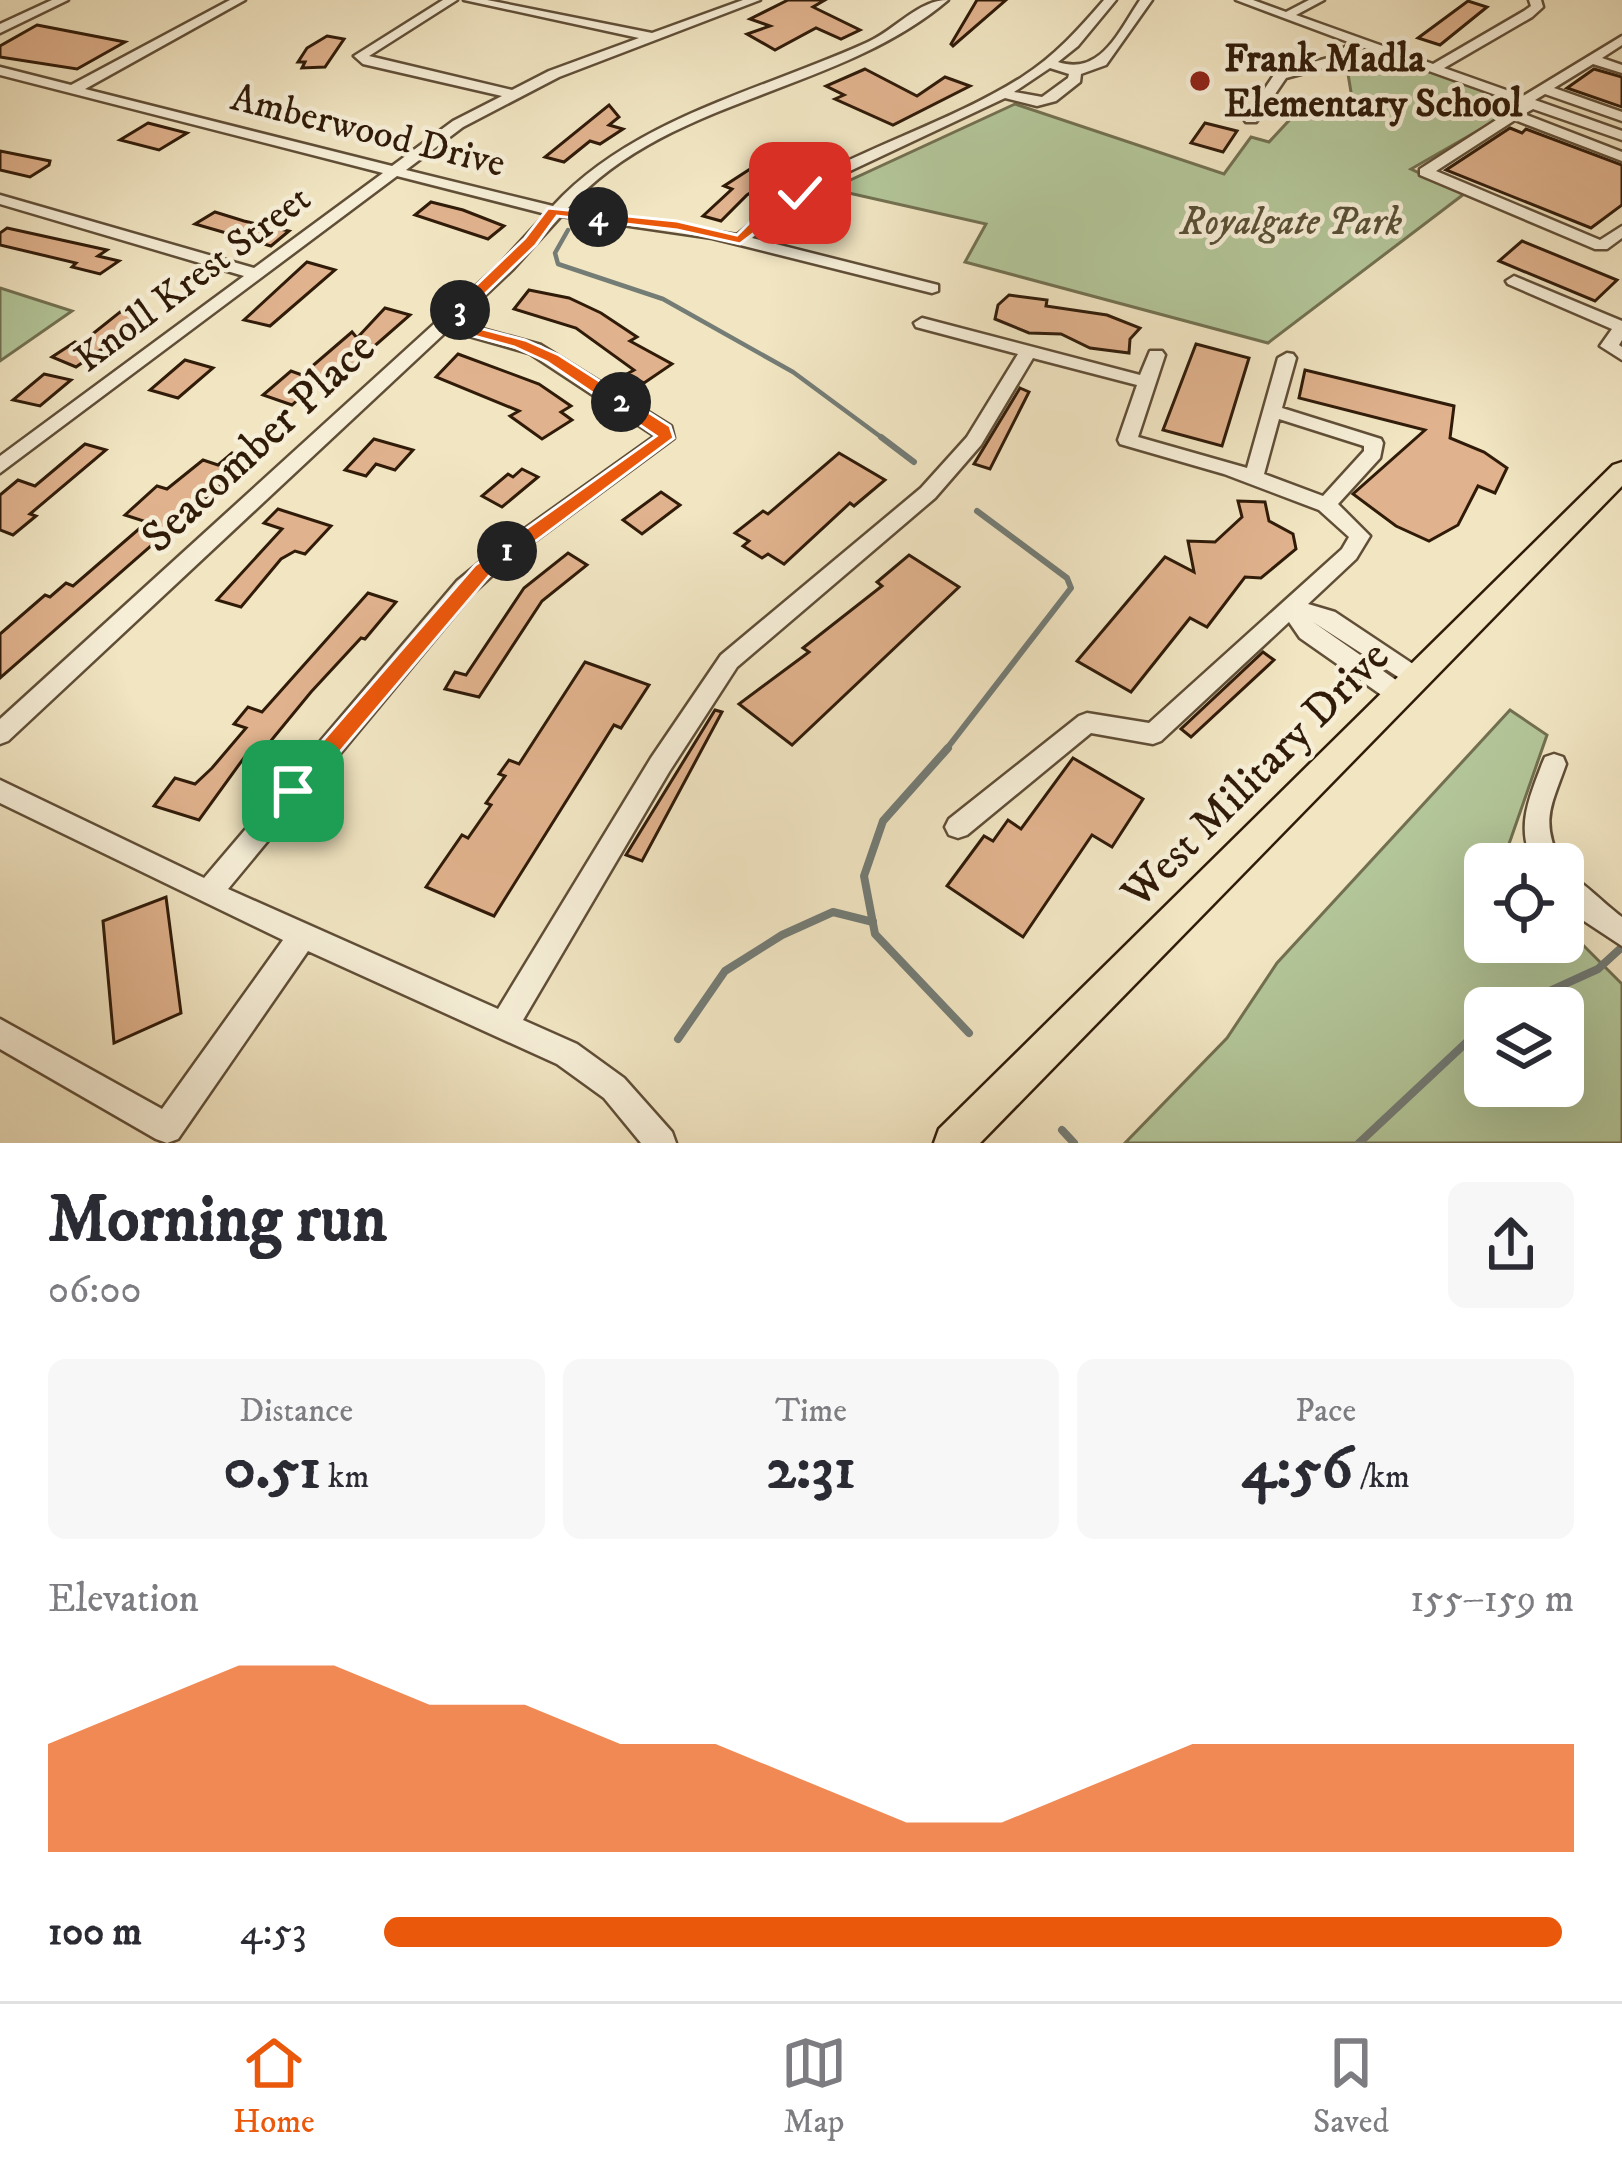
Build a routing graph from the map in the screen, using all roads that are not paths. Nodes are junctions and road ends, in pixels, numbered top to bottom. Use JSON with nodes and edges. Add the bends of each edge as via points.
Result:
{"nodes":[{"id":1,"x":62,"y":0,"type":"edge"},
{"id":2,"x":239,"y":0,"type":"edge"},
{"id":3,"x":451,"y":0,"type":"edge"},
{"id":4,"x":470,"y":0,"type":"edge"},
{"id":5,"x":754,"y":0,"type":"edge"},
{"id":6,"x":942,"y":0,"type":"edge"},
{"id":7,"x":1109,"y":0,"type":"edge"},
{"id":8,"x":1242,"y":0,"type":"edge"},
{"id":9,"x":1318,"y":0,"type":"edge"},
{"id":10,"x":1534,"y":0,"type":"edge"},
{"id":11,"x":1143,"y":4,"type":"edge"},
{"id":12,"x":1290,"y":14,"type":"junction"},
{"id":13,"x":0,"y":29,"type":"edge"},
{"id":14,"x":653,"y":37,"type":"junction"},
{"id":15,"x":1362,"y":40,"type":"junction"},
{"id":16,"x":1622,"y":40,"type":"edge"},
{"id":17,"x":1592,"y":59,"type":"junction"},
{"id":18,"x":1053,"y":65,"type":"junction"},
{"id":19,"x":1436,"y":68,"type":"junction"},
{"id":20,"x":1622,"y":69,"type":"edge"},
{"id":21,"x":0,"y":71,"type":"edge"},
{"id":22,"x":1075,"y":72,"type":"junction"},
{"id":23,"x":1544,"y":88,"type":"junction"},
{"id":24,"x":72,"y":90,"type":"junction"},
{"id":25,"x":512,"y":94,"type":"junction"},
{"id":26,"x":1007,"y":94,"type":"junction"},
{"id":27,"x":1523,"y":106,"type":"junction"},
{"id":28,"x":1622,"y":117,"type":"edge"},
{"id":29,"x":1251,"y":118,"type":"dead end"},
{"id":30,"x":1622,"y":136,"type":"edge"},
{"id":31,"x":1622,"y":157,"type":"edge"},
{"id":32,"x":392,"y":171,"type":"junction"},
{"id":33,"x":0,"y":199,"type":"edge"},
{"id":34,"x":553,"y":211,"type":"junction"},
{"id":35,"x":1622,"y":231,"type":"edge"},
{"id":36,"x":740,"y":240,"type":"junction"},
{"id":37,"x":256,"y":274,"type":"junction"},
{"id":38,"x":1514,"y":281,"type":"dead end"},
{"id":39,"x":932,"y":288,"type":"dead end"},
{"id":40,"x":922,"y":323,"type":"dead end"},
{"id":41,"x":445,"y":324,"type":"junction"},
{"id":42,"x":1028,"y":351,"type":"junction"},
{"id":43,"x":1622,"y":355,"type":"edge"},
{"id":44,"x":1156,"y":356,"type":"dead end"},
{"id":45,"x":1287,"y":358,"type":"dead end"},
{"id":46,"x":1147,"y":382,"type":"junction"},
{"id":47,"x":1273,"y":411,"type":"junction"},
{"id":48,"x":0,"y":466,"type":"edge"},
{"id":49,"x":1622,"y":471,"type":"edge"},
{"id":50,"x":1253,"y":479,"type":"junction"},
{"id":51,"x":1326,"y":506,"type":"junction"},
{"id":52,"x":1291,"y":608,"type":"junction"},
{"id":53,"x":1407,"y":686,"type":"junction"},
{"id":54,"x":0,"y":734,"type":"edge"},
{"id":55,"x":1554,"y":764,"type":"dead end"},
{"id":56,"x":0,"y":791,"type":"edge"},
{"id":57,"x":958,"y":827,"type":"dead end"},
{"id":58,"x":1534,"y":843,"type":"edge"},
{"id":59,"x":208,"y":893,"type":"junction"},
{"id":60,"x":1584,"y":905,"type":"edge"},
{"id":61,"x":1622,"y":933,"type":"edge"},
{"id":62,"x":304,"y":935,"type":"junction"},
{"id":63,"x":503,"y":1025,"type":"junction"},
{"id":64,"x":0,"y":1033,"type":"edge"},
{"id":65,"x":661,"y":1143,"type":"edge"},
{"id":66,"x":953,"y":1143,"type":"edge"}],
"edges":[{"from":1,"to":13,"type":"street"},
{"from":2,"to":24,"type":"street"},
{"from":3,"to":25,"type":"street","via":[[360,56]]},
{"from":4,"to":14,"type":"street"},
{"from":5,"to":14,"type":"street","name":"Knoll Krest Street"},
{"from":6,"to":34,"type":"street","name":"Seacomber Place","via":[[878,42],[661,133]]},
{"from":7,"to":11,"type":"street"},
{"from":7,"to":18,"type":"street"},
{"from":8,"to":12,"type":"street"},
{"from":9,"to":12,"type":"street"},
{"from":10,"to":19,"type":"street","via":[[1528,14]]},
{"from":11,"to":22,"type":"street","via":[[1101,62]]},
{"from":12,"to":15,"type":"street"},
{"from":14,"to":25,"type":"street","name":"Knoll Krest Street"},
{"from":15,"to":19,"type":"street"},
{"from":15,"to":29,"type":"street","via":[[1333,61],[1289,70]]},
{"from":16,"to":17,"type":"street"},
{"from":17,"to":20,"type":"street"},
{"from":17,"to":23,"type":"street"},
{"from":18,"to":22,"type":"street"},
{"from":18,"to":26,"type":"street"},
{"from":19,"to":27,"type":"street"},
{"from":21,"to":24,"type":"street","name":"Amberwood Drive"},
{"from":22,"to":26,"type":"street","via":[[1050,103]]},
{"from":23,"to":27,"type":"street"},
{"from":23,"to":28,"type":"street"},
{"from":24,"to":32,"type":"street","name":"Amberwood Drive"},
{"from":25,"to":32,"type":"street","name":"Knoll Krest Street"},
{"from":26,"to":36,"type":"street","via":[[789,199]]},
{"from":27,"to":30,"type":"street"},
{"from":27,"to":31,"type":"street"},
{"from":27,"to":35,"type":"street","via":[[1425,172],[1601,246]]},
{"from":32,"to":34,"type":"street","name":"Amberwood Drive"},
{"from":32,"to":37,"type":"street","name":"Knoll Krest Street"},
{"from":33,"to":37,"type":"street"},
{"from":34,"to":36,"type":"street","name":"Amberwood Drive"},
{"from":34,"to":41,"type":"street","name":"Seacomber Place"},
{"from":36,"to":39,"type":"street","name":"Amberwood Drive"},
{"from":37,"to":48,"type":"street","name":"Knoll Krest Street"},
{"from":38,"to":43,"type":"street","via":[[1622,327],[1609,346]]},
{"from":40,"to":42,"type":"street"},
{"from":41,"to":54,"type":"street","name":"Seacomber Place"},
{"from":41,"to":59,"type":"street","via":[[553,358],[665,438],[465,587]]},
{"from":42,"to":46,"type":"street"},
{"from":42,"to":63,"type":"street","via":[[974,441],[928,493],[728,662]]},
{"from":44,"to":46,"type":"street"},
{"from":45,"to":47,"type":"street"},
{"from":46,"to":50,"type":"street","via":[[1127,440]]},
{"from":47,"to":50,"type":"street"},
{"from":47,"to":51,"type":"street","via":[[1374,443]]},
{"from":49,"to":53,"type":"main road","name":"West Military Drive"},
{"from":50,"to":51,"type":"street"},
{"from":51,"to":52,"type":"street","via":[[1360,536]]},
{"from":52,"to":53,"type":"street","via":[[1308,632]]},
{"from":52,"to":57,"type":"street","via":[[1153,734],[1087,723]]},
{"from":53,"to":66,"type":"main road","name":"West Military Drive"},
{"from":55,"to":58,"type":"street"},
{"from":56,"to":59,"type":"street"},
{"from":59,"to":62,"type":"street"},
{"from":60,"to":61,"type":"street"},
{"from":62,"to":63,"type":"street"},
{"from":62,"to":64,"type":"street","via":[[167,1128]]},
{"from":63,"to":65,"type":"street","via":[[567,1054],[614,1088]]}]}
